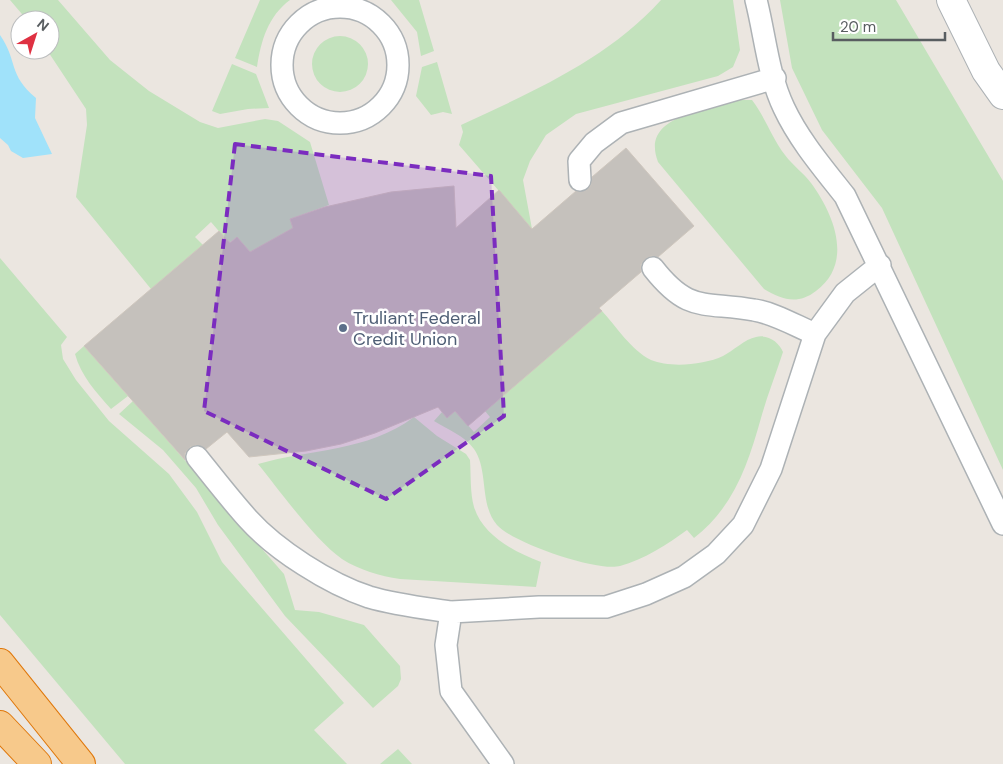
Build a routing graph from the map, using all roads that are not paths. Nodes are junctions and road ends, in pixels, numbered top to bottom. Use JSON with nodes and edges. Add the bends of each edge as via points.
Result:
{"nodes":[{"id":1,"x":756,"y":0,"type":"edge"},
{"id":2,"x":951,"y":0,"type":"edge"},
{"id":3,"x":335,"y":3,"type":"edge"},
{"id":4,"x":775,"y":78,"type":"junction"},
{"id":5,"x":1003,"y":95,"type":"edge"},
{"id":6,"x":580,"y":180,"type":"dead end"},
{"id":7,"x":880,"y":265,"type":"junction"},
{"id":8,"x":653,"y":268,"type":"dead end"},
{"id":9,"x":815,"y":334,"type":"junction"},
{"id":10,"x":196,"y":457,"type":"dead end"},
{"id":11,"x":1003,"y":524,"type":"edge"},
{"id":12,"x":452,"y":612,"type":"junction"},
{"id":13,"x":0,"y":663,"type":"edge"},
{"id":14,"x":0,"y":725,"type":"edge"},
{"id":15,"x":36,"y":764,"type":"edge"},
{"id":16,"x":81,"y":764,"type":"edge"},
{"id":17,"x":503,"y":764,"type":"edge"}],
"edges":[{"from":1,"to":4,"type":"lane"},
{"from":2,"to":5,"type":"street","via":[[986,70]]},
{"from":3,"to":3,"type":"lane","via":[[309,15],[294,28],[284,46],[281,68],[286,88],[297,106],[314,118],[342,124],[362,120],[377,111],[396,85],[399,65],[395,46],[374,17]]},
{"from":4,"to":6,"type":"lane","via":[[621,123],[594,143],[579,161]]},
{"from":4,"to":7,"type":"lane","via":[[784,107],[811,153],[845,196]]},
{"from":7,"to":9,"type":"lane","via":[[845,293]]},
{"from":7,"to":11,"type":"lane"},
{"from":8,"to":9,"type":"lane","via":[[669,288],[698,304],[756,310]]},
{"from":9,"to":12,"type":"lane","via":[[771,469],[743,525],[716,554],[684,577],[606,607]]},
{"from":10,"to":12,"type":"lane","via":[[254,525],[271,541],[309,566],[367,596]]},
{"from":12,"to":17,"type":"lane","via":[[446,645],[451,691]]},
{"from":13,"to":16,"type":"highway"},
{"from":14,"to":15,"type":"highway"}]}
